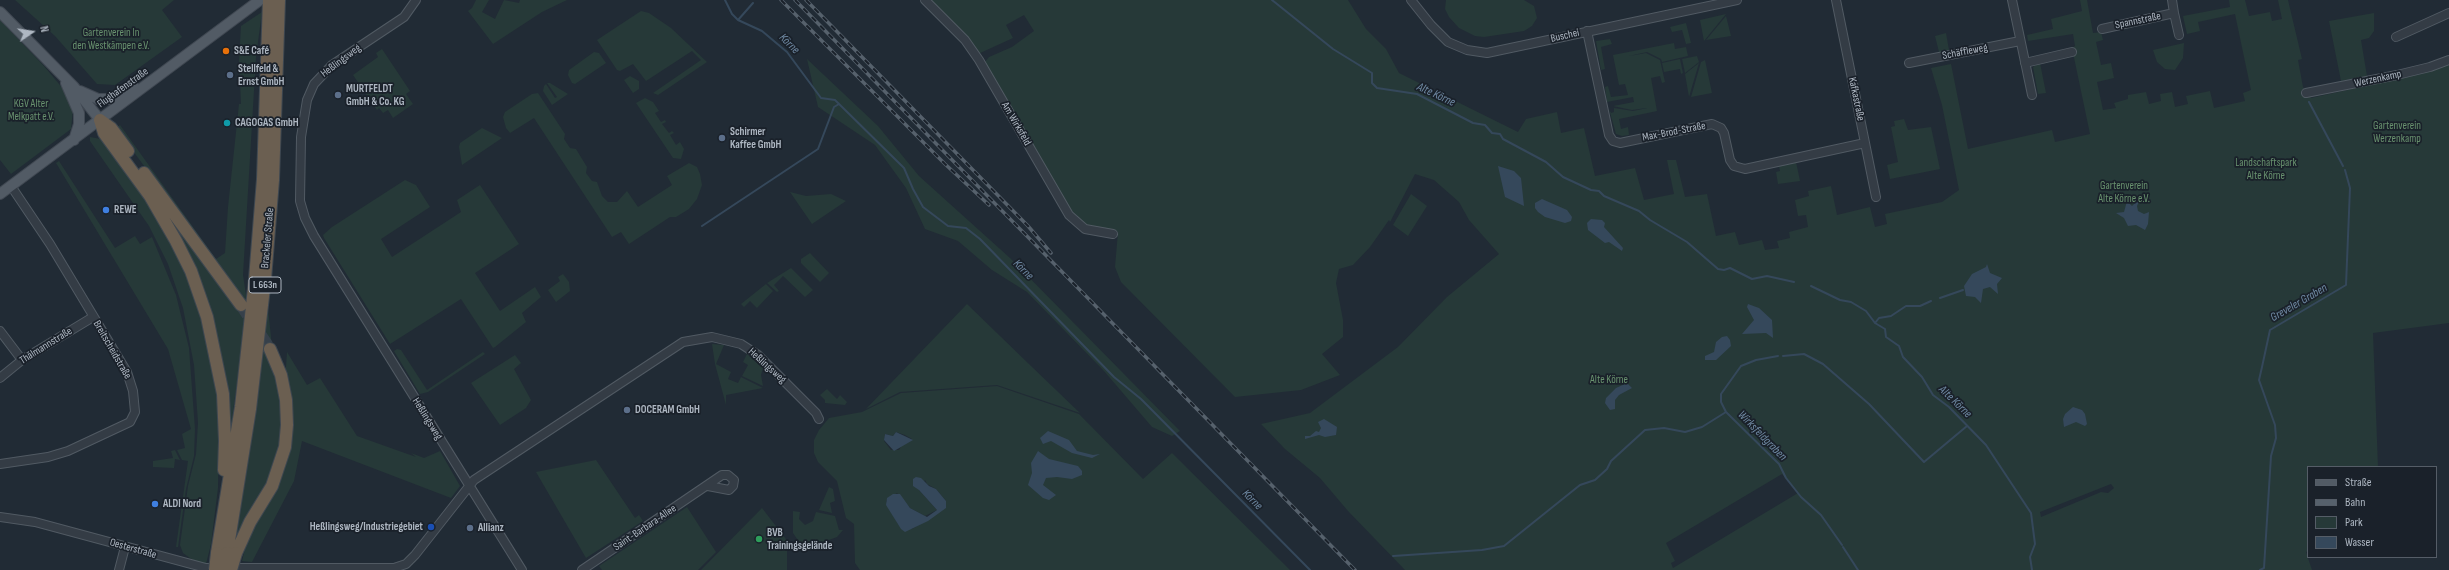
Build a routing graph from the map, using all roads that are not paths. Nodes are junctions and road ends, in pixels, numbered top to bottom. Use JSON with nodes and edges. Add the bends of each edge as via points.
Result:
{"nodes":[{"id":1,"x":260,"y":0,"type":"edge"},
{"id":2,"x":269,"y":0,"type":"edge"},
{"id":3,"x":279,"y":0,"type":"edge"},
{"id":4,"x":416,"y":0,"type":"edge"},
{"id":5,"x":926,"y":0,"type":"edge"},
{"id":6,"x":1411,"y":0,"type":"edge"},
{"id":7,"x":1737,"y":0,"type":"edge"},
{"id":8,"x":1836,"y":0,"type":"edge"},
{"id":9,"x":2012,"y":0,"type":"edge"},
{"id":10,"x":2172,"y":0,"type":"edge"},
{"id":11,"x":0,"y":12,"type":"edge"},
{"id":12,"x":2449,"y":12,"type":"edge"},
{"id":13,"x":2174,"y":13,"type":"junction"},
{"id":14,"x":2102,"y":28,"type":"dead end"},
{"id":15,"x":1587,"y":31,"type":"junction"},
{"id":16,"x":2179,"y":35,"type":"dead end"},
{"id":17,"x":2396,"y":36,"type":"dead end"},
{"id":18,"x":2020,"y":41,"type":"junction"},
{"id":19,"x":2072,"y":52,"type":"dead end"},
{"id":20,"x":2449,"y":60,"type":"edge"},
{"id":21,"x":1909,"y":63,"type":"dead end"},
{"id":22,"x":2025,"y":63,"type":"junction"},
{"id":23,"x":168,"y":70,"type":"junction"},
{"id":24,"x":61,"y":74,"type":"junction"},
{"id":25,"x":74,"y":88,"type":"junction"},
{"id":26,"x":2306,"y":94,"type":"dead end"},
{"id":27,"x":2032,"y":95,"type":"dead end"},
{"id":28,"x":100,"y":120,"type":"junction"},
{"id":29,"x":74,"y":140,"type":"junction"},
{"id":30,"x":1865,"y":143,"type":"junction"},
{"id":31,"x":11,"y":186,"type":"junction"},
{"id":32,"x":0,"y":194,"type":"edge"},
{"id":33,"x":1876,"y":197,"type":"dead end"},
{"id":34,"x":1113,"y":234,"type":"dead end"},
{"id":35,"x":241,"y":305,"type":"tunnel mouth"},
{"id":36,"x":93,"y":316,"type":"junction"},
{"id":37,"x":0,"y":331,"type":"edge"},
{"id":38,"x":270,"y":349,"type":"tunnel mouth"},
{"id":39,"x":22,"y":360,"type":"junction"},
{"id":40,"x":0,"y":378,"type":"edge"},
{"id":41,"x":819,"y":419,"type":"dead end"},
{"id":42,"x":0,"y":464,"type":"edge"},
{"id":43,"x":469,"y":486,"type":"junction"},
{"id":44,"x":708,"y":486,"type":"dead end"},
{"id":45,"x":0,"y":517,"type":"edge"},
{"id":46,"x":125,"y":547,"type":"junction"},
{"id":47,"x":225,"y":550,"type":"junction"},
{"id":48,"x":523,"y":568,"type":"edge"},
{"id":49,"x":119,"y":570,"type":"edge"},
{"id":50,"x":214,"y":570,"type":"edge"},
{"id":51,"x":224,"y":570,"type":"edge"},
{"id":52,"x":231,"y":570,"type":"edge"},
{"id":53,"x":582,"y":570,"type":"edge"}],
"edges":[{"from":1,"to":23,"type":"main road","name":"Flughafenstraße"},
{"from":2,"to":47,"type":"highway","name":"Brackeler Straße","number":"L 663n","via":[[263,179],[254,294]]},
{"from":3,"to":47,"type":"highway","name":"Brackeler Straße","number":"L 663n","via":[[273,173],[265,279],[251,401]]},
{"from":4,"to":43,"type":"street","name":"Heßlingsweg","via":[[404,17],[332,65],[314,84],[307,100],[303,120],[299,191],[302,210],[310,229]]},
{"from":5,"to":34,"type":"street","name":"Am Wirksfeld","via":[[965,40],[979,60],[1069,215],[1086,229]]},
{"from":6,"to":15,"type":"street","name":"Buschei","via":[[1442,38],[1467,50],[1487,53]]},
{"from":7,"to":15,"type":"street","name":"Buschei"},
{"from":8,"to":30,"type":"street","name":"Kafkastraße"},
{"from":9,"to":18,"type":"street"},
{"from":10,"to":13,"type":"street","name":"Spannstraße"},
{"from":11,"to":24,"type":"main road"},
{"from":12,"to":17,"type":"street"},
{"from":13,"to":14,"type":"street","name":"Spannstraße"},
{"from":13,"to":16,"type":"street","name":"Spannstraße"},
{"from":15,"to":30,"type":"street","name":"Max-Brod-Straße","via":[[1609,135],[1613,141],[1620,143],[1712,124],[1721,128],[1724,133],[1730,160],[1734,166],[1745,169]]},
{"from":18,"to":21,"type":"street","name":"Schäffleweg"},
{"from":18,"to":22,"type":"street"},
{"from":19,"to":22,"type":"street"},
{"from":20,"to":26,"type":"street","name":"Werzenkamp","via":[[2424,69]]},
{"from":22,"to":27,"type":"street"},
{"from":23,"to":25,"type":"main road","via":[[155,73],[124,94],[110,99],[98,99]]},
{"from":23,"to":28,"type":"main road","name":"Flughafenstraße"},
{"from":24,"to":25,"type":"main road"},
{"from":24,"to":29,"type":"main road","via":[[79,113],[79,124]]},
{"from":25,"to":28,"type":"main road"},
{"from":28,"to":29,"type":"main road","name":"Flughafenstraße"},
{"from":28,"to":35,"type":"highway","via":[[111,128]]},
{"from":28,"to":47,"type":"highway","via":[[104,133],[150,196],[176,241],[191,271],[207,317],[217,359],[224,409]]},
{"from":29,"to":31,"type":"main road","name":"Flughafenstraße"},
{"from":30,"to":33,"type":"street","name":"Kafkastraße"},
{"from":31,"to":32,"type":"main road","name":"Flughafenstraße"},
{"from":31,"to":36,"type":"street","name":"Breitscheidstraße","via":[[50,244]]},
{"from":36,"to":39,"type":"street","name":"Thälmannstraße"},
{"from":36,"to":42,"type":"street","name":"Breitscheidstraße","via":[[127,372],[134,398],[134,417],[126,424],[59,455]]},
{"from":37,"to":39,"type":"street"},
{"from":38,"to":47,"type":"highway","via":[[281,375],[286,400],[285,447],[272,486],[250,522]]},
{"from":39,"to":40,"type":"street","name":"Thälmannstraße"},
{"from":41,"to":43,"type":"street","name":"Heßlingsweg","via":[[816,413],[750,349],[725,339],[698,338],[663,353],[474,480]]},
{"from":43,"to":46,"type":"street","name":"Oesterstraße","via":[[412,559],[394,568],[206,568]]},
{"from":43,"to":48,"type":"street"},
{"from":44,"to":53,"type":"street","name":"Saint-Barbara-Allee"},
{"from":45,"to":46,"type":"street","name":"Oesterstraße","via":[[35,522]]},
{"from":46,"to":49,"type":"street"},
{"from":47,"to":50,"type":"highway","name":"Brackeler Straße","number":"L 663n","bridge":true},
{"from":47,"to":51,"type":"highway","name":"Brackeler Straße","number":"L 663n","bridge":true},
{"from":47,"to":52,"type":"highway","bridge":true}]}
